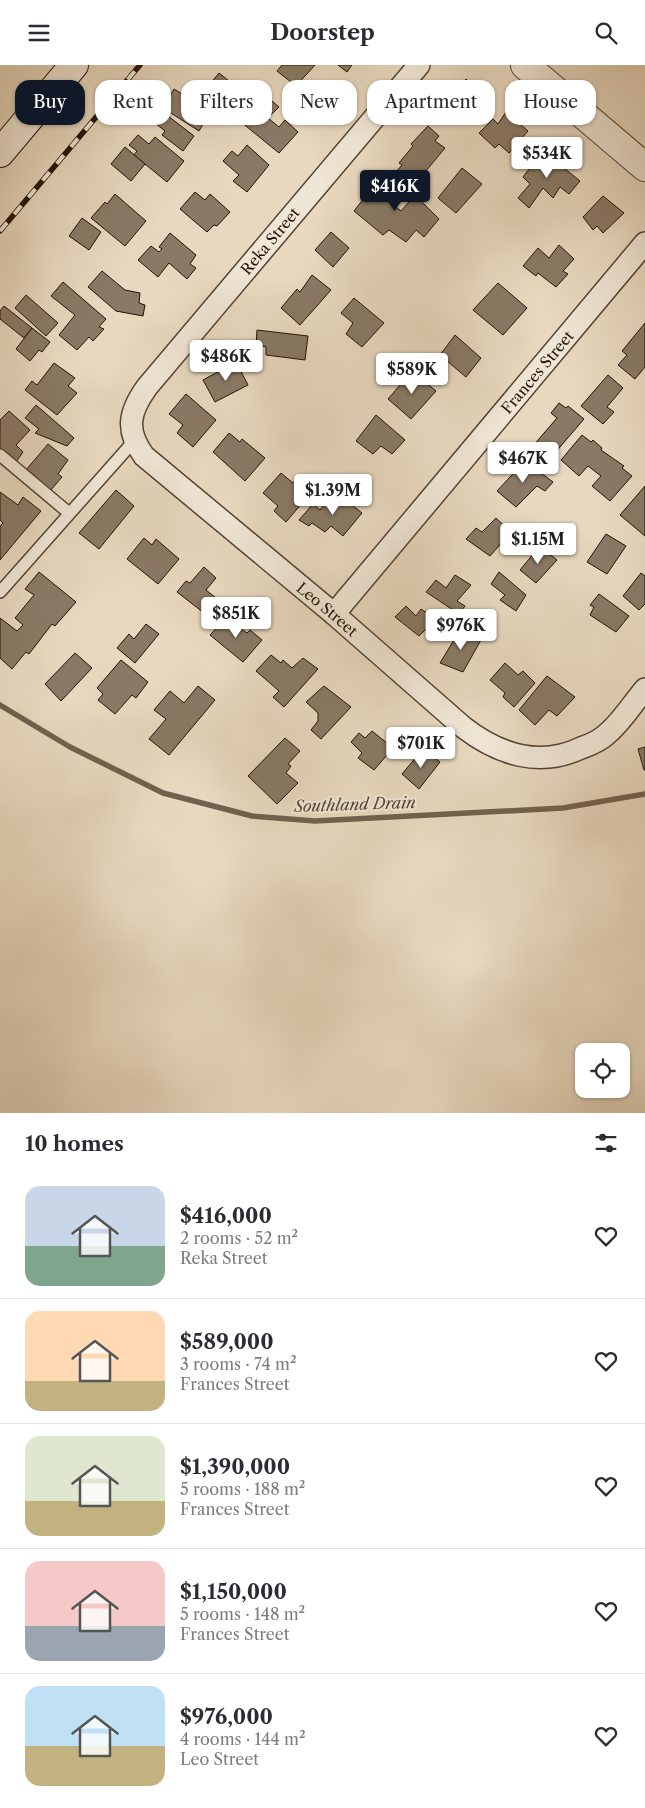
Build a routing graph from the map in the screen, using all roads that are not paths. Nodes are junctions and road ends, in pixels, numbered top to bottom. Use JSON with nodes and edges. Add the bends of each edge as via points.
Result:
{"nodes":[{"id":1,"x":74,"y":65,"type":"edge"},
{"id":2,"x":419,"y":65,"type":"edge"},
{"id":3,"x":525,"y":65,"type":"edge"},
{"id":4,"x":0,"y":153,"type":"edge"},
{"id":5,"x":645,"y":167,"type":"edge"},
{"id":6,"x":645,"y":243,"type":"edge"},
{"id":7,"x":133,"y":431,"type":"junction"},
{"id":8,"x":0,"y":455,"type":"edge"},
{"id":9,"x":69,"y":513,"type":"junction"},
{"id":10,"x":0,"y":593,"type":"edge"},
{"id":11,"x":334,"y":614,"type":"junction"},
{"id":12,"x":645,"y":689,"type":"edge"}],
"edges":[{"from":1,"to":4,"type":"street"},
{"from":2,"to":7,"type":"street","name":"Reka Street","via":[[147,387],[134,408]]},
{"from":3,"to":5,"type":"street"},
{"from":6,"to":11,"type":"street","name":"Frances Street"},
{"from":7,"to":9,"type":"lane"},
{"from":7,"to":11,"type":"street","name":"Leo Street","via":[[144,457]]},
{"from":8,"to":9,"type":"lane"},
{"from":9,"to":10,"type":"lane"},
{"from":11,"to":12,"type":"street","name":"Leo Street","via":[[480,740],[514,755],[552,757],[589,745],[607,734]]}]}
